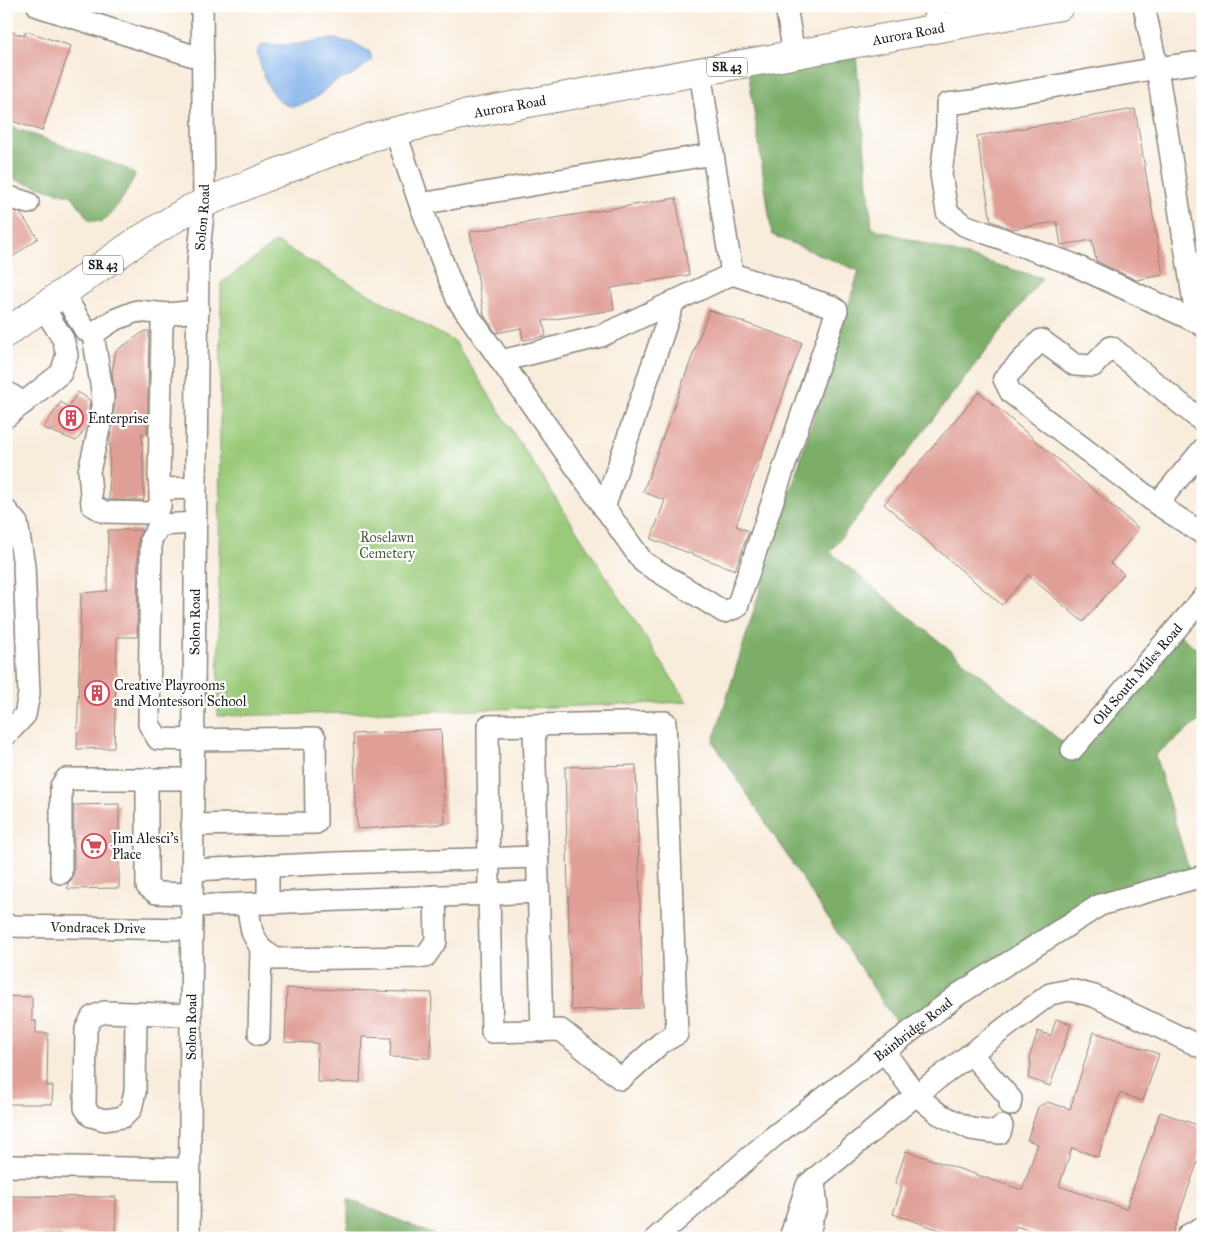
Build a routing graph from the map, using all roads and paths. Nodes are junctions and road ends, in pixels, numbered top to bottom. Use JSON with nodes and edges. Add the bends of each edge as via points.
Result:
{"nodes":[{"id":1,"x":38,"y":6,"type":"edge"},
{"id":2,"x":202,"y":6,"type":"edge"},
{"id":3,"x":786,"y":6,"type":"edge"},
{"id":4,"x":1060,"y":6,"type":"edge"},
{"id":5,"x":1144,"y":6,"type":"edge"},
{"id":6,"x":936,"y":17,"type":"edge"},
{"id":7,"x":794,"y":55,"type":"junction"},
{"id":8,"x":203,"y":59,"type":"junction"},
{"id":9,"x":1203,"y":62,"type":"edge"},
{"id":10,"x":1157,"y":68,"type":"junction"},
{"id":11,"x":700,"y":72,"type":"junction"},
{"id":12,"x":395,"y":131,"type":"junction"},
{"id":13,"x":713,"y":154,"type":"junction"},
{"id":14,"x":6,"y":196,"type":"edge"},
{"id":15,"x":28,"y":203,"type":"dead end"},
{"id":16,"x":204,"y":203,"type":"junction"},
{"id":17,"x":420,"y":204,"type":"junction"},
{"id":18,"x":732,"y":274,"type":"junction"},
{"id":19,"x":53,"y":300,"type":"junction"},
{"id":20,"x":674,"y":302,"type":"junction"},
{"id":21,"x":198,"y":311,"type":"junction"},
{"id":22,"x":168,"y":314,"type":"junction"},
{"id":23,"x":1200,"y":324,"type":"edge"},
{"id":24,"x":6,"y":333,"type":"edge"},
{"id":25,"x":94,"y":334,"type":"junction"},
{"id":26,"x":501,"y":361,"type":"junction"},
{"id":27,"x":15,"y":397,"type":"edge"},
{"id":28,"x":6,"y":417,"type":"edge"},
{"id":29,"x":1203,"y":422,"type":"edge"},
{"id":30,"x":1203,"y":448,"type":"edge"},
{"id":31,"x":196,"y":488,"type":"junction"},
{"id":32,"x":160,"y":489,"type":"junction"},
{"id":33,"x":1157,"y":504,"type":"junction"},
{"id":34,"x":604,"y":508,"type":"junction"},
{"id":35,"x":6,"y":510,"type":"edge"},
{"id":36,"x":196,"y":523,"type":"junction"},
{"id":37,"x":1203,"y":534,"type":"edge"},
{"id":38,"x":1203,"y":598,"type":"edge"},
{"id":39,"x":534,"y":725,"type":"junction"},
{"id":40,"x":6,"y":735,"type":"edge"},
{"id":41,"x":194,"y":740,"type":"junction"},
{"id":42,"x":1072,"y":750,"type":"dead end"},
{"id":43,"x":147,"y":779,"type":"junction"},
{"id":44,"x":194,"y":779,"type":"junction"},
{"id":45,"x":192,"y":825,"type":"junction"},
{"id":46,"x":538,"y":857,"type":"junction"},
{"id":47,"x":488,"y":859,"type":"junction"},
{"id":48,"x":268,"y":866,"type":"junction"},
{"id":49,"x":193,"y":870,"type":"junction"},
{"id":50,"x":61,"y":873,"type":"dead end"},
{"id":51,"x":1203,"y":876,"type":"edge"},
{"id":52,"x":538,"y":892,"type":"junction"},
{"id":53,"x":488,"y":894,"type":"junction"},
{"id":54,"x":435,"y":896,"type":"junction"},
{"id":55,"x":192,"y":900,"type":"junction"},
{"id":56,"x":258,"y":903,"type":"junction"},
{"id":57,"x":6,"y":926,"type":"edge"},
{"id":58,"x":191,"y":929,"type":"junction"},
{"id":59,"x":261,"y":950,"type":"junction"},
{"id":60,"x":136,"y":1013,"type":"junction"},
{"id":61,"x":190,"y":1015,"type":"junction"},
{"id":62,"x":542,"y":1031,"type":"junction"},
{"id":63,"x":259,"y":1034,"type":"dead end"},
{"id":64,"x":1203,"y":1048,"type":"edge"},
{"id":65,"x":884,"y":1051,"type":"junction"},
{"id":66,"x":970,"y":1054,"type":"junction"},
{"id":67,"x":916,"y":1095,"type":"junction"},
{"id":68,"x":1010,"y":1105,"type":"dead end"},
{"id":69,"x":1002,"y":1126,"type":"dead end"},
{"id":70,"x":6,"y":1166,"type":"edge"},
{"id":71,"x":189,"y":1169,"type":"junction"},
{"id":72,"x":814,"y":1179,"type":"junction"},
{"id":73,"x":812,"y":1223,"type":"edge"},
{"id":74,"x":189,"y":1238,"type":"edge"},
{"id":75,"x":656,"y":1238,"type":"edge"},
{"id":76,"x":790,"y":1238,"type":"edge"}],
"edges":[{"from":1,"to":8,"type":"street"},
{"from":2,"to":8,"type":"street","name":"Solon Road"},
{"from":3,"to":7,"type":"street"},
{"from":4,"to":6,"type":"main road","name":"Aurora Road","number":"SR 43"},
{"from":5,"to":10,"type":"street"},
{"from":6,"to":7,"type":"main road","name":"Aurora Road","number":"SR 43"},
{"from":7,"to":11,"type":"main road","name":"Aurora Road","number":"SR 43"},
{"from":8,"to":16,"type":"street","name":"Solon Road"},
{"from":9,"to":10,"type":"street"},
{"from":10,"to":23,"type":"street"},
{"from":10,"to":23,"type":"street","via":[[947,104],[941,174],[947,212],[964,225],[1072,264]]},
{"from":11,"to":12,"type":"main road","name":"Aurora Road","number":"SR 43","via":[[462,115]]},
{"from":11,"to":13,"type":"street"},
{"from":12,"to":16,"type":"main road","name":"Aurora Road","number":"SR 43","via":[[318,157]]},
{"from":12,"to":17,"type":"street"},
{"from":13,"to":17,"type":"street"},
{"from":13,"to":18,"type":"street"},
{"from":14,"to":15,"type":"street"},
{"from":16,"to":19,"type":"main road","name":"Aurora Road","number":"SR 43","via":[[133,244]]},
{"from":16,"to":21,"type":"street","name":"Solon Road","via":[[198,262]]},
{"from":17,"to":26,"type":"street","via":[[457,299]]},
{"from":18,"to":20,"type":"street"},
{"from":18,"to":34,"type":"street","via":[[837,310],[737,607],[724,612],[643,562]]},
{"from":19,"to":24,"type":"main road","name":"Aurora Road","number":"SR 43"},
{"from":19,"to":25,"type":"street","via":[[85,330]]},
{"from":19,"to":27,"type":"street","via":[[67,355],[61,373]]},
{"from":20,"to":26,"type":"street","via":[[600,336]]},
{"from":20,"to":34,"type":"street"},
{"from":21,"to":22,"type":"street"},
{"from":21,"to":31,"type":"street","name":"Solon Road"},
{"from":22,"to":25,"type":"street","via":[[137,311],[114,320]]},
{"from":22,"to":32,"type":"street","via":[[162,324]]},
{"from":25,"to":32,"type":"street","via":[[102,398],[100,424],[89,471],[92,505],[104,512],[151,513],[160,506]]},
{"from":26,"to":34,"type":"street"},
{"from":27,"to":28,"type":"street"},
{"from":29,"to":33,"type":"street","via":[[1111,347],[1093,366],[1075,365],[1041,340],[1004,379],[1011,393]]},
{"from":30,"to":33,"type":"street"},
{"from":31,"to":32,"type":"street"},
{"from":31,"to":36,"type":"street","name":"Solon Road"},
{"from":33,"to":37,"type":"street"},
{"from":35,"to":40,"type":"street","via":[[16,523],[24,565],[29,694],[25,715]]},
{"from":36,"to":41,"type":"street","name":"Solon Road"},
{"from":36,"to":41,"type":"street","via":[[160,525],[151,539],[149,724],[158,738]]},
{"from":38,"to":42,"type":"street","name":"Old South Miles Road"},
{"from":39,"to":46,"type":"street"},
{"from":39,"to":47,"type":"street","via":[[488,726]]},
{"from":39,"to":62,"type":"street","via":[[665,722],[677,1034],[661,1043],[621,1079],[561,1030]]},
{"from":41,"to":44,"type":"street","name":"Solon Road"},
{"from":41,"to":45,"type":"street","via":[[315,738],[316,823]]},
{"from":43,"to":44,"type":"street"},
{"from":43,"to":50,"type":"street","via":[[66,779],[61,786]]},
{"from":43,"to":55,"type":"street","via":[[147,886],[156,893]]},
{"from":44,"to":45,"type":"street","name":"Solon Road"},
{"from":45,"to":49,"type":"street","name":"Solon Road"},
{"from":46,"to":47,"type":"street"},
{"from":46,"to":52,"type":"street"},
{"from":47,"to":48,"type":"street"},
{"from":47,"to":53,"type":"street"},
{"from":48,"to":49,"type":"street"},
{"from":48,"to":56,"type":"street"},
{"from":49,"to":55,"type":"street","name":"Solon Road"},
{"from":51,"to":65,"type":"street","name":"Bainbridge Road","via":[[1100,905],[959,994]]},
{"from":52,"to":53,"type":"street"},
{"from":52,"to":62,"type":"street"},
{"from":53,"to":54,"type":"street"},
{"from":53,"to":62,"type":"street","via":[[492,1032]]},
{"from":54,"to":56,"type":"street"},
{"from":54,"to":59,"type":"street","via":[[436,941],[426,957],[276,959]]},
{"from":55,"to":56,"type":"street"},
{"from":55,"to":58,"type":"street","name":"Solon Road"},
{"from":56,"to":59,"type":"street","via":[[252,932]]},
{"from":57,"to":58,"type":"street","name":"Vondracek Drive"},
{"from":58,"to":61,"type":"street","name":"Solon Road"},
{"from":59,"to":63,"type":"street"},
{"from":60,"to":60,"type":"street","via":[[104,1012],[92,1017],[86,1029],[85,1108],[91,1116],[105,1120],[124,1117],[131,1110],[135,1092]]},
{"from":60,"to":61,"type":"street"},
{"from":61,"to":71,"type":"street","name":"Solon Road"},
{"from":64,"to":66,"type":"street","via":[[1094,996],[1070,990],[1050,994]]},
{"from":65,"to":67,"type":"street"},
{"from":65,"to":75,"type":"street","name":"Bainbridge Road","via":[[773,1137]]},
{"from":66,"to":67,"type":"street"},
{"from":66,"to":68,"type":"street","via":[[1011,1099]]},
{"from":67,"to":69,"type":"street","via":[[939,1114],[971,1129],[1000,1133]]},
{"from":67,"to":72,"type":"street"},
{"from":70,"to":71,"type":"street"},
{"from":71,"to":74,"type":"street","name":"Solon Road"},
{"from":72,"to":73,"type":"street","via":[[818,1206]]},
{"from":72,"to":76,"type":"street","via":[[807,1185]]}]}
